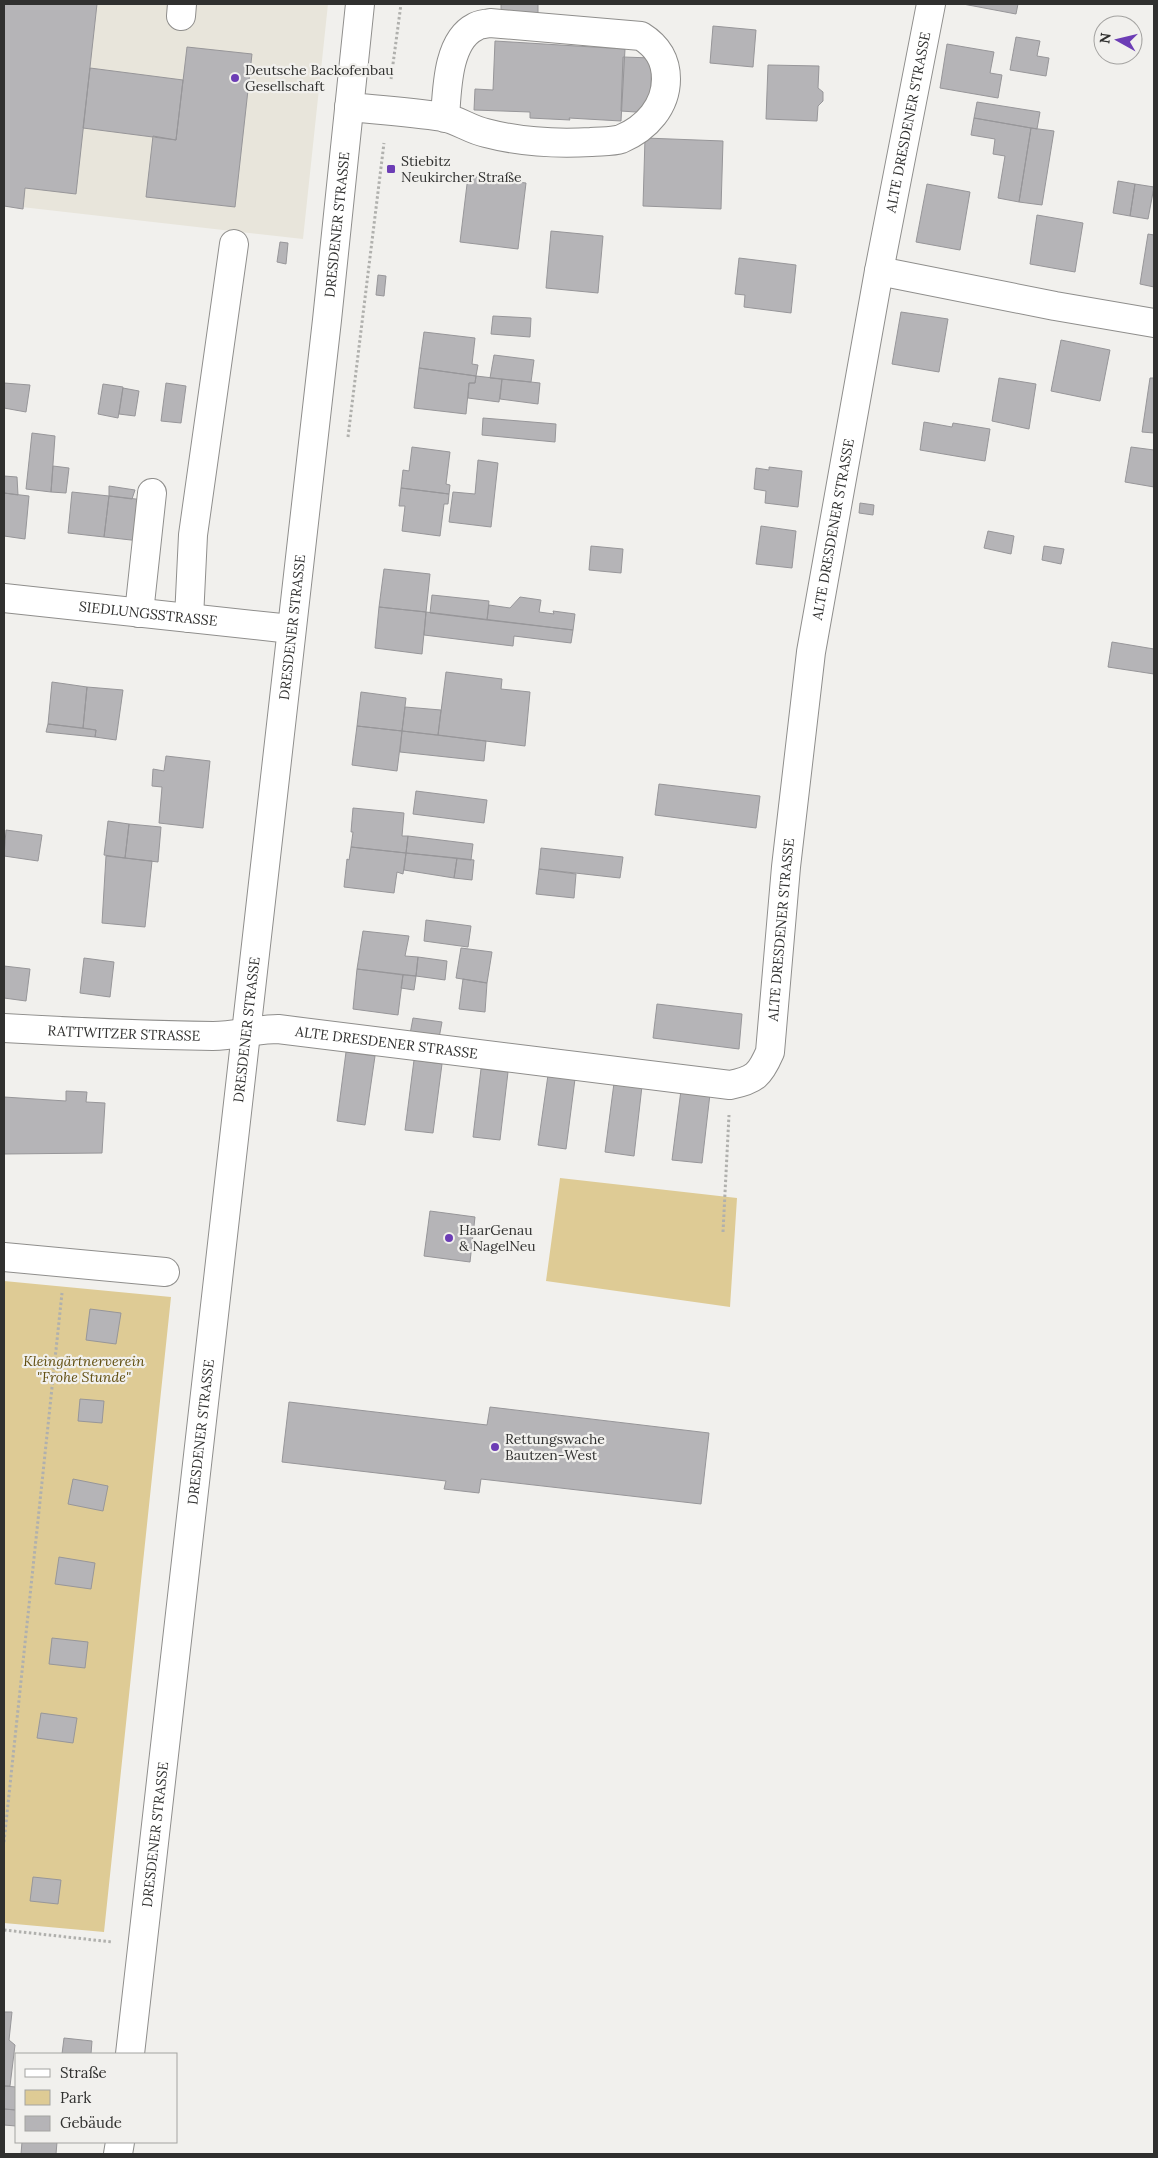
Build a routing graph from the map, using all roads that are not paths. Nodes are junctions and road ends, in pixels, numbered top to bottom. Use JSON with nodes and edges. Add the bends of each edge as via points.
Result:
{"nodes":[{"id":1,"x":360,"y":4,"type":"edge"},
{"id":2,"x":931,"y":4,"type":"edge"},
{"id":3,"x":349,"y":107,"type":"junction"},
{"id":4,"x":445,"y":118,"type":"junction"},
{"id":5,"x":234,"y":244,"type":"dead end"},
{"id":6,"x":879,"y":271,"type":"junction"},
{"id":7,"x":1154,"y":323,"type":"edge"},
{"id":8,"x":152,"y":493,"type":"dead end"},
{"id":9,"x":4,"y":598,"type":"edge"},
{"id":10,"x":140,"y":613,"type":"junction"},
{"id":11,"x":189,"y":618,"type":"junction"},
{"id":12,"x":292,"y":629,"type":"junction"},
{"id":13,"x":4,"y":1028,"type":"edge"},
{"id":14,"x":245,"y":1033,"type":"junction"},
{"id":15,"x":4,"y":1257,"type":"edge"},
{"id":16,"x":165,"y":1272,"type":"dead end"},
{"id":17,"x":130,"y":2053,"type":"edge"}],
"edges":[{"from":1,"to":3,"type":"street","name":"DRESDENER STRASSE"},
{"from":2,"to":6,"type":"street","name":"ALTE DRESDENER STRASSE"},
{"from":3,"to":4,"type":"street"},
{"from":3,"to":12,"type":"street","name":"DRESDENER STRASSE"},
{"from":4,"to":4,"type":"street","via":[[484,133],[517,140],[560,144],[620,139],[633,133],[656,113],[662,103],[666,89],[665,62],[650,42],[641,36],[490,23],[475,27],[455,52],[449,69]]},
{"from":5,"to":11,"type":"street","via":[[193,535]]},
{"from":6,"to":7,"type":"street"},
{"from":6,"to":14,"type":"street","name":"ALTE DRESDENER STRASSE","via":[[811,652],[786,867],[770,1052],[762,1070],[748,1081],[730,1085],[278,1029]]},
{"from":8,"to":10,"type":"street"},
{"from":9,"to":10,"type":"street","name":"SIEDLUNGSSTRASSE"},
{"from":10,"to":11,"type":"street","name":"SIEDLUNGSSTRASSE"},
{"from":11,"to":12,"type":"street","name":"SIEDLUNGSSTRASSE"},
{"from":12,"to":14,"type":"street","name":"DRESDENER STRASSE"},
{"from":13,"to":14,"type":"street","name":"RATTWITZER STRASSE","via":[[114,1034],[216,1036]]},
{"from":14,"to":17,"type":"street","name":"DRESDENER STRASSE"},
{"from":15,"to":16,"type":"street"}]}
